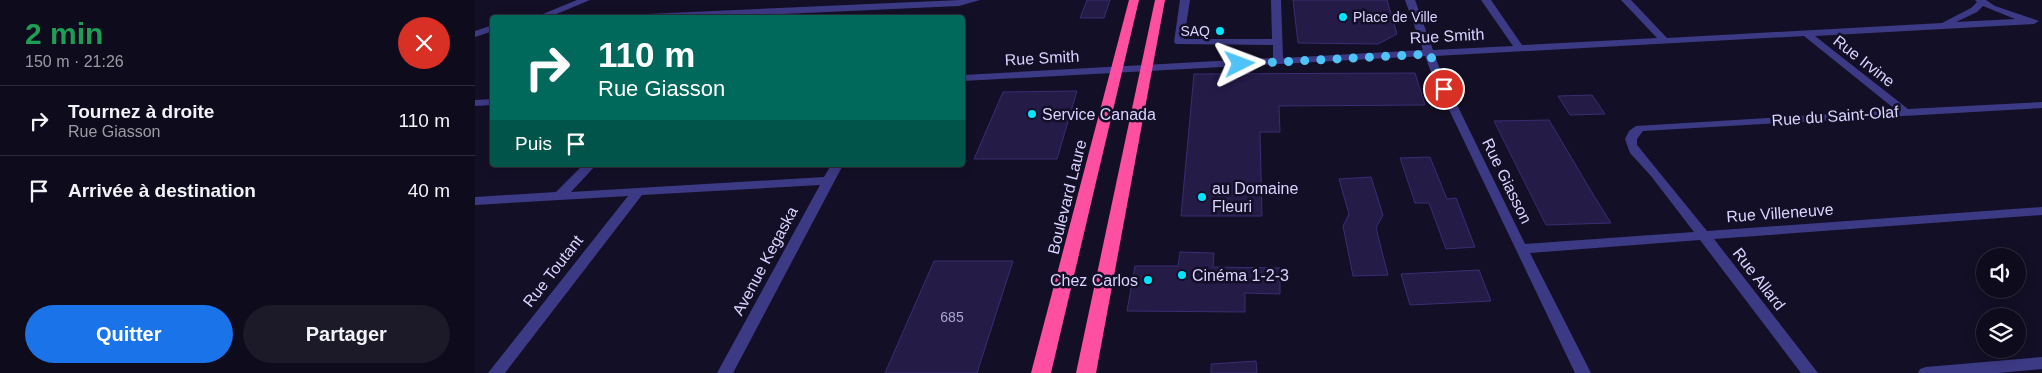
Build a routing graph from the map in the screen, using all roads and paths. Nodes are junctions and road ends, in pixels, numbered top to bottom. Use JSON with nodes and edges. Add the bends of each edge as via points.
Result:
{"nodes":[{"id":1,"x":585,"y":0,"type":"edge"},
{"id":2,"x":975,"y":0,"type":"edge"},
{"id":3,"x":1134,"y":0,"type":"edge"},
{"id":4,"x":1159,"y":0,"type":"edge"},
{"id":5,"x":1185,"y":0,"type":"edge"},
{"id":6,"x":1276,"y":0,"type":"edge"},
{"id":7,"x":1410,"y":0,"type":"edge"},
{"id":8,"x":1487,"y":0,"type":"edge"},
{"id":9,"x":1626,"y":0,"type":"edge"},
{"id":10,"x":1981,"y":1,"type":"edge"},
{"id":11,"x":545,"y":15,"type":"edge"},
{"id":12,"x":690,"y":15,"type":"edge"},
{"id":13,"x":2038,"y":22,"type":"edge"},
{"id":14,"x":475,"y":24,"type":"edge"},
{"id":15,"x":1933,"y":27,"type":"junction"},
{"id":16,"x":484,"y":30,"type":"edge"},
{"id":17,"x":1806,"y":34,"type":"junction"},
{"id":18,"x":1665,"y":41,"type":"junction"},
{"id":19,"x":1277,"y":42,"type":"junction"},
{"id":20,"x":1520,"y":49,"type":"junction"},
{"id":21,"x":1430,"y":54,"type":"junction"},
{"id":22,"x":1278,"y":62,"type":"junction"},
{"id":23,"x":1146,"y":69,"type":"junction"},
{"id":24,"x":1117,"y":70,"type":"junction"},
{"id":25,"x":965,"y":78,"type":"edge"},
{"id":26,"x":490,"y":102,"type":"edge"},
{"id":27,"x":475,"y":103,"type":"edge"},
{"id":28,"x":2042,"y":105,"type":"edge"},
{"id":29,"x":1904,"y":111,"type":"junction"},
{"id":30,"x":1631,"y":135,"type":"joint"},
{"id":31,"x":588,"y":167,"type":"edge"},
{"id":32,"x":836,"y":167,"type":"edge"},
{"id":33,"x":828,"y":181,"type":"junction"},
{"id":34,"x":639,"y":192,"type":"junction"},
{"id":35,"x":561,"y":196,"type":"junction"},
{"id":36,"x":475,"y":201,"type":"edge"},
{"id":37,"x":2042,"y":211,"type":"edge"},
{"id":38,"x":1702,"y":236,"type":"junction"},
{"id":39,"x":1521,"y":249,"type":"junction"},
{"id":40,"x":2042,"y":362,"type":"edge"},
{"id":41,"x":496,"y":373,"type":"edge"},
{"id":42,"x":725,"y":373,"type":"edge"},
{"id":43,"x":1041,"y":373,"type":"edge"},
{"id":44,"x":1086,"y":373,"type":"edge"},
{"id":45,"x":1583,"y":373,"type":"edge"},
{"id":46,"x":1811,"y":373,"type":"edge"},
{"id":47,"x":1926,"y":373,"type":"edge"}],
"edges":[{"from":1,"to":11,"type":"street"},
{"from":2,"to":12,"type":"street"},
{"from":3,"to":24,"type":"highway","name":"Boulevard Laure"},
{"from":4,"to":23,"type":"highway"},
{"from":5,"to":19,"type":"street","via":[[1179,42]]},
{"from":6,"to":19,"type":"street"},
{"from":7,"to":21,"type":"street","name":"Rue Giasson"},
{"from":8,"to":20,"type":"street"},
{"from":9,"to":18,"type":"street"},
{"from":10,"to":13,"type":"street","via":[[2004,13]]},
{"from":10,"to":15,"type":"street","name":"Rue Smith","via":[[1962,16]]},
{"from":13,"to":15,"type":"street","name":"Rue Smith"},
{"from":14,"to":16,"type":"street"},
{"from":15,"to":17,"type":"street","name":"Rue Smith"},
{"from":17,"to":18,"type":"street","name":"Rue Smith"},
{"from":17,"to":29,"type":"street","name":"Rue Irvine"},
{"from":18,"to":20,"type":"street","name":"Rue Smith"},
{"from":19,"to":22,"type":"street"},
{"from":20,"to":21,"type":"street","name":"Rue Smith"},
{"from":21,"to":22,"type":"street","name":"Rue Smith"},
{"from":21,"to":39,"type":"street","name":"Rue Giasson"},
{"from":22,"to":23,"type":"street","name":"Rue Smith"},
{"from":23,"to":24,"type":"street","name":"Rue Smith"},
{"from":23,"to":44,"type":"highway"},
{"from":24,"to":25,"type":"street","name":"Rue Smith"},
{"from":24,"to":43,"type":"highway","name":"Boulevard Laure"},
{"from":26,"to":27,"type":"street"},
{"from":28,"to":29,"type":"street","name":"Rue du Saint-Olaf"},
{"from":29,"to":30,"type":"street","name":"Rue du Saint-Olaf","via":[[1640,128]]},
{"from":30,"to":38,"type":"street","name":"Rue Allard","via":[[1631,146]]},
{"from":31,"to":35,"type":"street"},
{"from":32,"to":33,"type":"street","name":"Avenue Kegaska"},
{"from":33,"to":34,"type":"street"},
{"from":33,"to":42,"type":"street","name":"Avenue Kegaska"},
{"from":34,"to":35,"type":"street"},
{"from":34,"to":41,"type":"street","name":"Rue Toutant"},
{"from":35,"to":36,"type":"street"},
{"from":37,"to":38,"type":"street","name":"Rue Villeneuve"},
{"from":38,"to":39,"type":"street","name":"Rue Villeneuve"},
{"from":38,"to":46,"type":"street","name":"Rue Allard"},
{"from":39,"to":45,"type":"street","name":"Rue Giasson"},
{"from":40,"to":47,"type":"street"}]}
